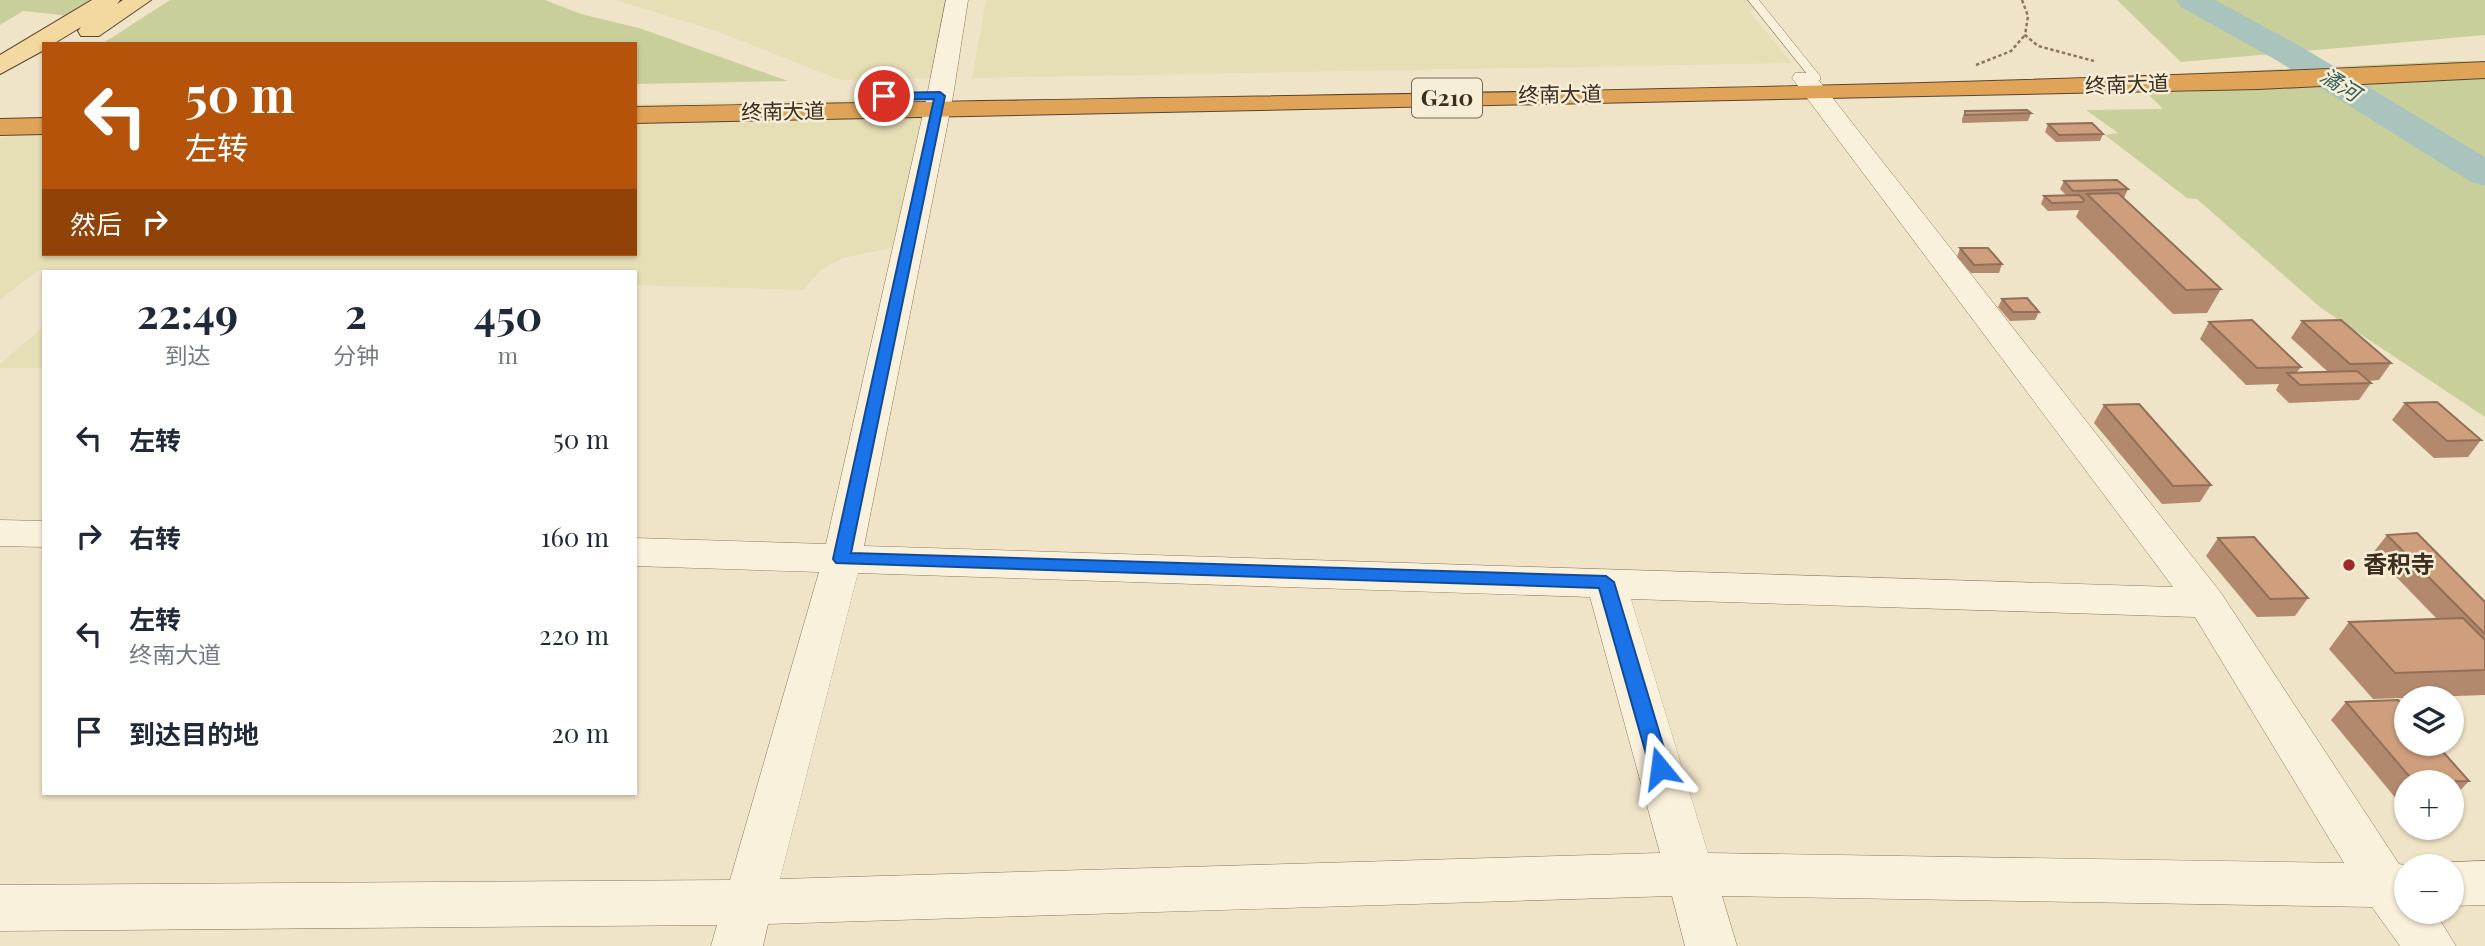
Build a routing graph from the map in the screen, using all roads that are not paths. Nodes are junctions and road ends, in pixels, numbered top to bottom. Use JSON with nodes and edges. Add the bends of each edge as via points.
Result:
{"nodes":[{"id":1,"x":108,"y":0,"type":"edge"},
{"id":2,"x":139,"y":0,"type":"edge"},
{"id":3,"x":957,"y":0,"type":"edge"},
{"id":4,"x":1753,"y":0,"type":"edge"},
{"id":5,"x":73,"y":42,"type":"edge"},
{"id":6,"x":2485,"y":60,"type":"edge"},
{"id":7,"x":42,"y":62,"type":"edge"},
{"id":8,"x":0,"y":66,"type":"edge"},
{"id":9,"x":2444,"y":69,"type":"junction"},
{"id":10,"x":2485,"y":70,"type":"edge"},
{"id":11,"x":2256,"y":77,"type":"junction"},
{"id":12,"x":1811,"y":82,"type":"junction"},
{"id":13,"x":0,"y":89,"type":"edge"},
{"id":14,"x":637,"y":100,"type":"edge"},
{"id":15,"x":938,"y":102,"type":"junction"},
{"id":16,"x":0,"y":104,"type":"edge"},
{"id":17,"x":42,"y":104,"type":"edge"},
{"id":18,"x":637,"y":115,"type":"edge"},
{"id":19,"x":42,"y":126,"type":"edge"},
{"id":20,"x":0,"y":127,"type":"edge"},
{"id":21,"x":0,"y":533,"type":"edge"},
{"id":22,"x":42,"y":534,"type":"edge"},
{"id":23,"x":637,"y":552,"type":"edge"},
{"id":24,"x":842,"y":559,"type":"junction"},
{"id":25,"x":1606,"y":582,"type":"junction"},
{"id":26,"x":2207,"y":603,"type":"junction"},
{"id":27,"x":1690,"y":874,"type":"junction"},
{"id":28,"x":2394,"y":883,"type":"edge"},
{"id":29,"x":2485,"y":883,"type":"edge"},
{"id":30,"x":2464,"y":884,"type":"edge"},
{"id":31,"x":2394,"y":886,"type":"edge"},
{"id":32,"x":0,"y":908,"type":"edge"},
{"id":33,"x":743,"y":924,"type":"edge"},
{"id":34,"x":2418,"y":924,"type":"edge"},
{"id":35,"x":1712,"y":946,"type":"edge"},
{"id":36,"x":2430,"y":946,"type":"edge"}],
"edges":[{"from":1,"to":8,"type":"main road"},
{"from":2,"to":5,"type":"main road"},
{"from":3,"to":15,"type":"street"},
{"from":4,"to":12,"type":"lane"},
{"from":6,"to":9,"type":"highway","name":"终南大道","number":"G210"},
{"from":7,"to":13,"type":"main road"},
{"from":9,"to":10,"type":"highway","name":"终南大道","number":"G210"},
{"from":9,"to":11,"type":"highway","name":"终南大道","number":"G210"},
{"from":11,"to":12,"type":"highway","name":"终南大道","number":"G210"},
{"from":11,"to":12,"type":"highway","name":"终南大道","number":"G210","via":[[1923,77]]},
{"from":12,"to":15,"type":"highway","name":"终南大道","number":"G210"},
{"from":12,"to":26,"type":"street"},
{"from":14,"to":15,"type":"highway","name":"终南大道","number":"G210"},
{"from":15,"to":18,"type":"highway","name":"终南大道","number":"G210"},
{"from":15,"to":24,"type":"street"},
{"from":16,"to":17,"type":"highway"},
{"from":19,"to":20,"type":"highway"},
{"from":21,"to":22,"type":"street"},
{"from":23,"to":24,"type":"street"},
{"from":24,"to":25,"type":"street"},
{"from":24,"to":33,"type":"street"},
{"from":25,"to":26,"type":"street"},
{"from":25,"to":27,"type":"street"},
{"from":26,"to":28,"type":"street"},
{"from":27,"to":31,"type":"street"},
{"from":27,"to":33,"type":"street"},
{"from":27,"to":35,"type":"street"},
{"from":29,"to":30,"type":"street"},
{"from":32,"to":33,"type":"street"},
{"from":34,"to":36,"type":"street"}]}
